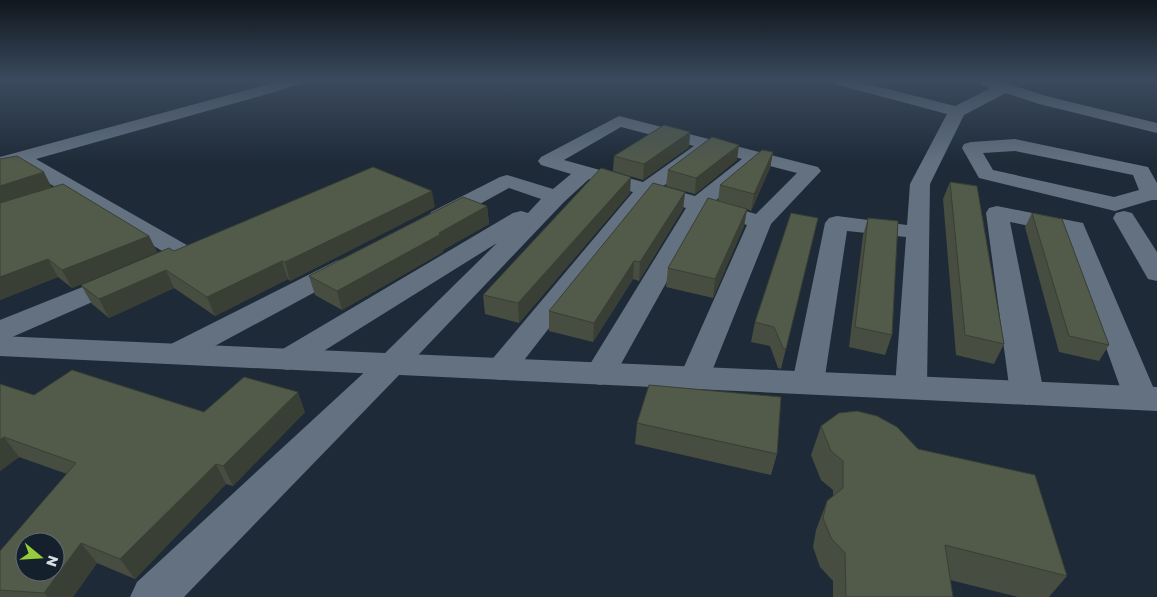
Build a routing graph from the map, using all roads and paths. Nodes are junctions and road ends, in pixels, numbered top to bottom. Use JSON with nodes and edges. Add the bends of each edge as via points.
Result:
{"nodes":[{"id":1,"x":197,"y":109,"type":"edge"},
{"id":2,"x":944,"y":109,"type":"edge"},
{"id":3,"x":962,"y":109,"type":"edge"},
{"id":4,"x":1078,"y":109,"type":"edge"},
{"id":5,"x":956,"y":112,"type":"junction"},
{"id":6,"x":1157,"y":128,"type":"edge"},
{"id":7,"x":658,"y":132,"type":"junction"},
{"id":8,"x":642,"y":142,"type":"edge"},
{"id":9,"x":706,"y":144,"type":"junction"},
{"id":10,"x":755,"y":157,"type":"junction"},
{"id":11,"x":0,"y":163,"type":"edge"},
{"id":12,"x":0,"y":170,"type":"edge"},
{"id":13,"x":596,"y":170,"type":"junction"},
{"id":14,"x":647,"y":189,"type":"junction"},
{"id":15,"x":74,"y":190,"type":"junction"},
{"id":16,"x":1154,"y":194,"type":"edge"},
{"id":17,"x":432,"y":196,"type":"edge"},
{"id":18,"x":556,"y":197,"type":"junction"},
{"id":19,"x":46,"y":198,"type":"edge"},
{"id":20,"x":699,"y":204,"type":"junction"},
{"id":21,"x":458,"y":207,"type":"junction"},
{"id":22,"x":1124,"y":218,"type":"dead end"},
{"id":23,"x":762,"y":219,"type":"junction"},
{"id":24,"x":792,"y":219,"type":"edge"},
{"id":25,"x":423,"y":225,"type":"edge"},
{"id":26,"x":918,"y":233,"type":"junction"},
{"id":27,"x":361,"y":258,"type":"edge"},
{"id":28,"x":1157,"y":273,"type":"edge"},
{"id":29,"x":0,"y":331,"type":"edge"},
{"id":30,"x":0,"y":346,"type":"edge"},
{"id":31,"x":176,"y":354,"type":"junction"},
{"id":32,"x":287,"y":360,"type":"junction"},
{"id":33,"x":392,"y":364,"type":"junction"},
{"id":34,"x":500,"y":369,"type":"junction"},
{"id":35,"x":600,"y":374,"type":"junction"},
{"id":36,"x":696,"y":378,"type":"junction"},
{"id":37,"x":808,"y":383,"type":"junction"},
{"id":38,"x":911,"y":387,"type":"junction"},
{"id":39,"x":1027,"y":393,"type":"junction"},
{"id":40,"x":1149,"y":399,"type":"edge"},
{"id":41,"x":152,"y":597,"type":"edge"}],
"edges":[{"from":1,"to":11,"type":"street"},
{"from":2,"to":5,"type":"street"},
{"from":3,"to":5,"type":"street"},
{"from":4,"to":6,"type":"street"},
{"from":5,"to":26,"type":"street","via":[[920,184]]},
{"from":7,"to":8,"type":"street"},
{"from":7,"to":9,"type":"street"},
{"from":7,"to":13,"type":"street","via":[[619,122],[548,161]]},
{"from":9,"to":10,"type":"street"},
{"from":9,"to":14,"type":"street"},
{"from":10,"to":20,"type":"street"},
{"from":10,"to":23,"type":"street","via":[[810,171]]},
{"from":12,"to":15,"type":"street","via":[[27,162]]},
{"from":13,"to":14,"type":"street"},
{"from":13,"to":18,"type":"street"},
{"from":14,"to":20,"type":"street"},
{"from":14,"to":34,"type":"street"},
{"from":15,"to":19,"type":"street"},
{"from":15,"to":29,"type":"street","via":[[192,249]]},
{"from":16,"to":16,"type":"street","via":[[1115,204],[986,174],[971,148],[1015,145],[1141,171]]},
{"from":17,"to":21,"type":"street"},
{"from":18,"to":21,"type":"street","via":[[507,181]]},
{"from":18,"to":32,"type":"street"},
{"from":18,"to":33,"type":"street"},
{"from":20,"to":23,"type":"street"},
{"from":20,"to":35,"type":"street"},
{"from":21,"to":25,"type":"street"},
{"from":22,"to":28,"type":"street"},
{"from":23,"to":24,"type":"street"},
{"from":23,"to":36,"type":"street"},
{"from":26,"to":37,"type":"street","via":[[828,222]]},
{"from":26,"to":38,"type":"street"},
{"from":27,"to":31,"type":"street"},
{"from":30,"to":31,"type":"street"},
{"from":31,"to":32,"type":"street"},
{"from":32,"to":33,"type":"street"},
{"from":33,"to":34,"type":"street"},
{"from":33,"to":41,"type":"street"},
{"from":34,"to":35,"type":"street"},
{"from":35,"to":36,"type":"street"},
{"from":36,"to":37,"type":"street"},
{"from":37,"to":38,"type":"street"},
{"from":38,"to":39,"type":"street"},
{"from":39,"to":40,"type":"street"},
{"from":39,"to":40,"type":"street","via":[[997,213],[1075,228]]}]}
